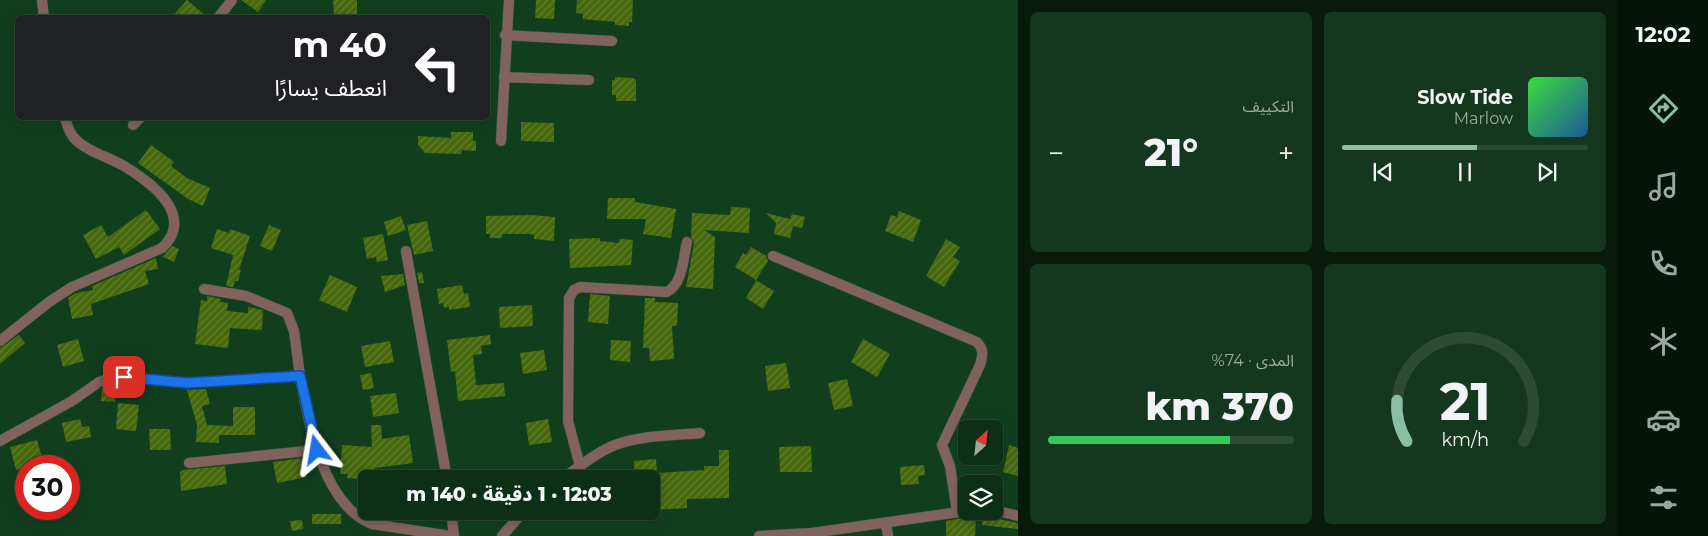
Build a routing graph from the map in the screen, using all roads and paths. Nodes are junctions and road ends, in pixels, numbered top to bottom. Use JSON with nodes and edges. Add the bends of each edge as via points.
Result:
{"nodes":[{"id":1,"x":42,"y":0,"type":"edge"},
{"id":2,"x":232,"y":0,"type":"edge"},
{"id":3,"x":509,"y":0,"type":"edge"},
{"id":4,"x":44,"y":15,"type":"edge"},
{"id":5,"x":220,"y":15,"type":"edge"},
{"id":6,"x":505,"y":35,"type":"junction"},
{"id":7,"x":612,"y":41,"type":"dead end"},
{"id":8,"x":504,"y":77,"type":"junction"},
{"id":9,"x":589,"y":80,"type":"dead end"},
{"id":10,"x":66,"y":120,"type":"edge"},
{"id":11,"x":501,"y":142,"type":"dead end"},
{"id":12,"x":687,"y":242,"type":"dead end"},
{"id":13,"x":406,"y":251,"type":"dead end"},
{"id":14,"x":773,"y":256,"type":"dead end"},
{"id":15,"x":204,"y":289,"type":"dead end"},
{"id":16,"x":0,"y":341,"type":"edge"},
{"id":17,"x":300,"y":376,"type":"junction"},
{"id":18,"x":700,"y":433,"type":"dead end"},
{"id":19,"x":0,"y":441,"type":"edge"},
{"id":20,"x":317,"y":450,"type":"junction"},
{"id":21,"x":189,"y":463,"type":"dead end"},
{"id":22,"x":580,"y":466,"type":"junction"},
{"id":23,"x":445,"y":470,"type":"edge"},
{"id":24,"x":574,"y":470,"type":"edge"},
{"id":25,"x":958,"y":496,"type":"edge"},
{"id":26,"x":958,"y":512,"type":"edge"},
{"id":27,"x":1003,"y":512,"type":"edge"},
{"id":28,"x":1018,"y":516,"type":"edge"},
{"id":29,"x":452,"y":520,"type":"edge"},
{"id":30,"x":516,"y":520,"type":"edge"},
{"id":31,"x":886,"y":523,"type":"junction"},
{"id":32,"x":453,"y":536,"type":"edge"},
{"id":33,"x":502,"y":536,"type":"edge"},
{"id":34,"x":759,"y":536,"type":"edge"},
{"id":35,"x":888,"y":536,"type":"edge"}],
"edges":[{"from":1,"to":4,"type":"street"},
{"from":2,"to":5,"type":"street"},
{"from":3,"to":6,"type":"street"},
{"from":6,"to":7,"type":"street"},
{"from":6,"to":8,"type":"street"},
{"from":8,"to":9,"type":"street"},
{"from":8,"to":11,"type":"street"},
{"from":10,"to":16,"type":"street","via":[[75,139],[123,166],[156,190],[171,209],[175,220],[173,232],[162,248],[72,286]]},
{"from":12,"to":22,"type":"street","via":[[679,279],[667,292],[580,287],[569,298],[568,421]]},
{"from":13,"to":23,"type":"street"},
{"from":14,"to":25,"type":"street","via":[[968,338],[982,348],[980,365],[942,445]]},
{"from":15,"to":17,"type":"street","via":[[246,296],[287,313],[294,331]]},
{"from":17,"to":19,"type":"street","via":[[187,383],[124,377],[108,379]]},
{"from":17,"to":20,"type":"street"},
{"from":18,"to":22,"type":"street","via":[[633,440],[615,445]]},
{"from":20,"to":21,"type":"street"},
{"from":20,"to":32,"type":"street","via":[[342,500],[361,520]]},
{"from":22,"to":24,"type":"street"},
{"from":26,"to":31,"type":"street"},
{"from":27,"to":28,"type":"street"},
{"from":29,"to":32,"type":"street"},
{"from":30,"to":33,"type":"street"},
{"from":31,"to":34,"type":"street"},
{"from":31,"to":35,"type":"street"}]}
